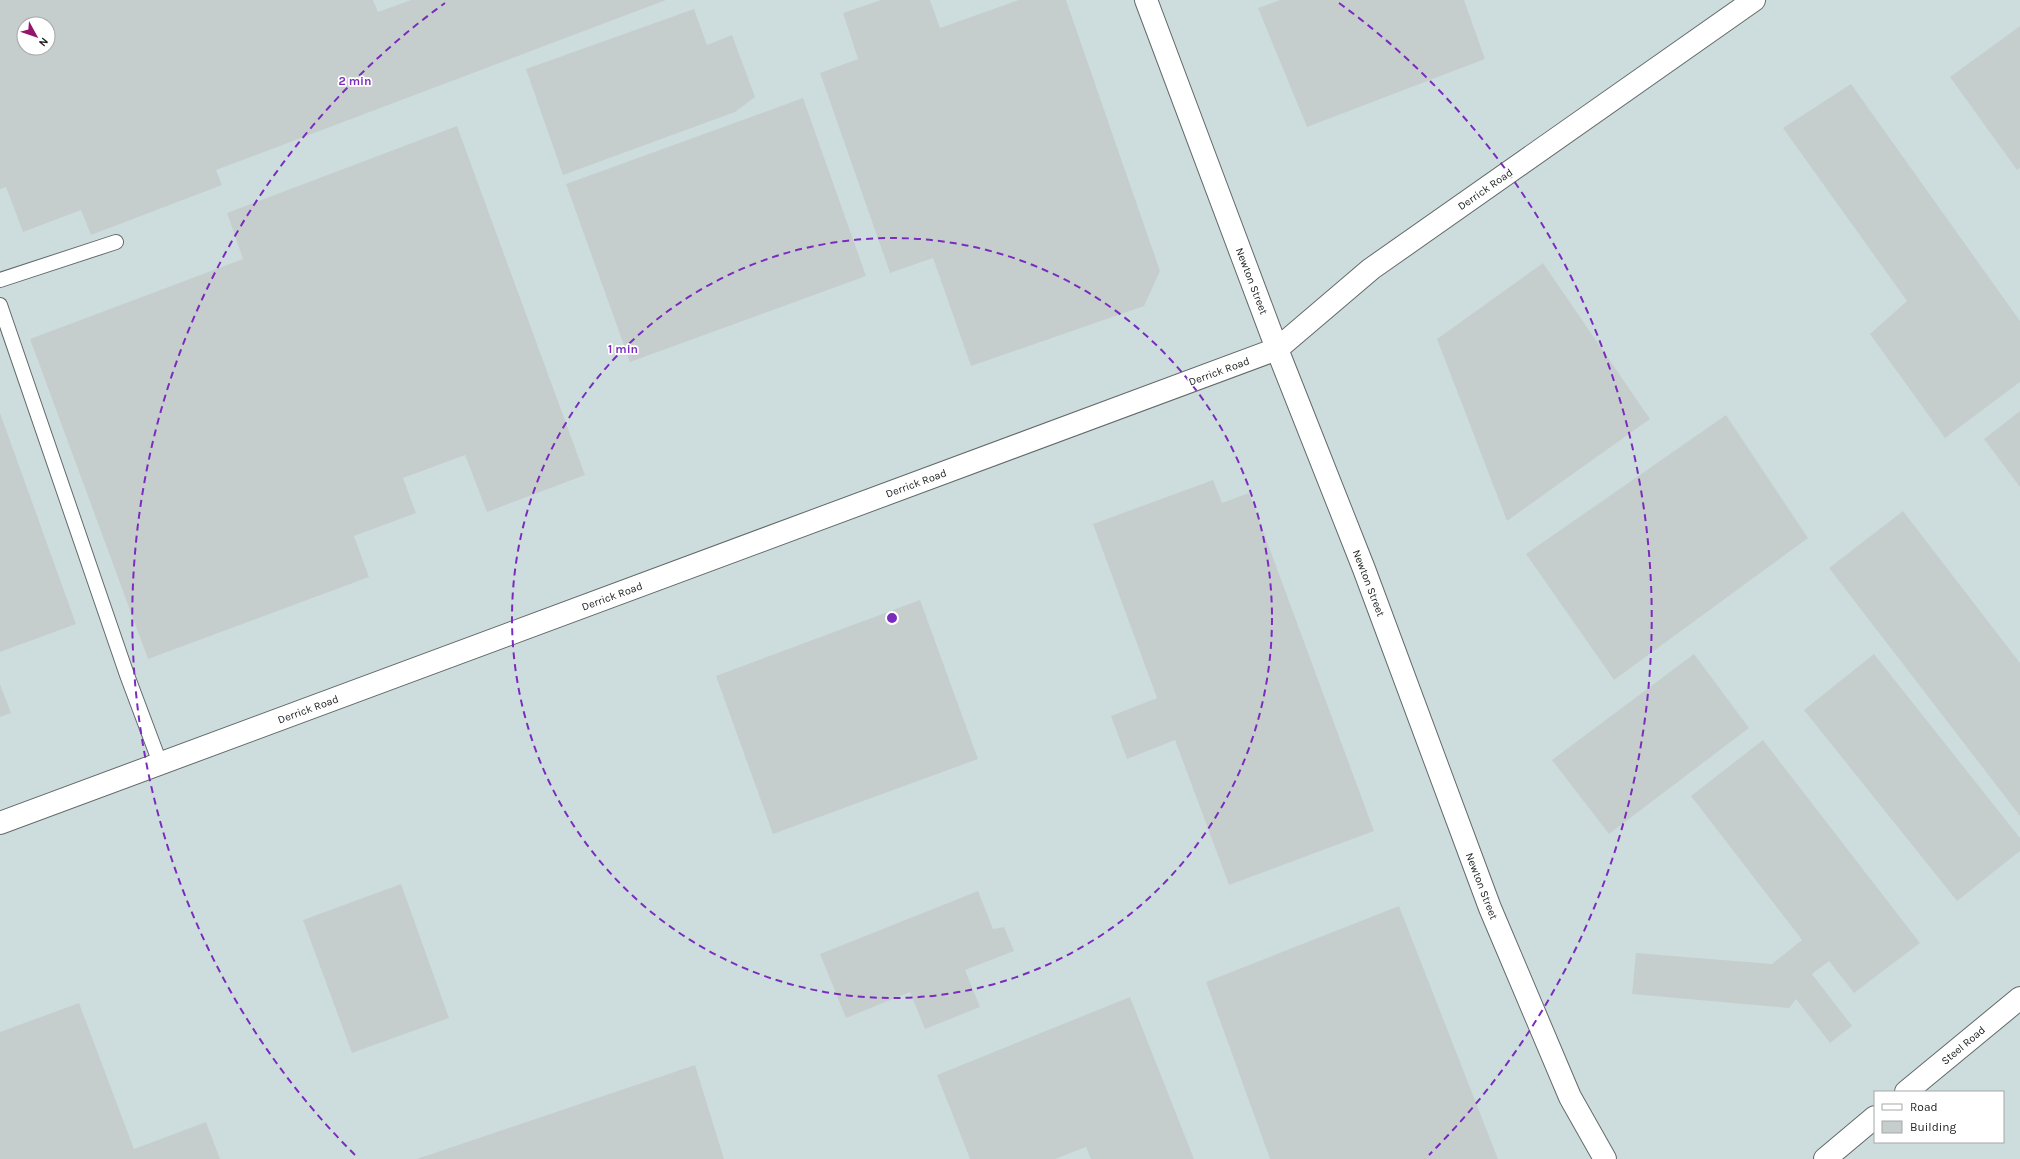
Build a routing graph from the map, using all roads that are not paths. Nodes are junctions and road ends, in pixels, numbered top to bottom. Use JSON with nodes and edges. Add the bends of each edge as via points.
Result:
{"nodes":[{"id":1,"x":1146,"y":0,"type":"edge"},
{"id":2,"x":1754,"y":0,"type":"edge"},
{"id":3,"x":116,"y":242,"type":"dead end"},
{"id":4,"x":0,"y":280,"type":"edge"},
{"id":5,"x":0,"y":305,"type":"edge"},
{"id":6,"x":1277,"y":349,"type":"junction"},
{"id":7,"x":160,"y":763,"type":"junction"},
{"id":8,"x":0,"y":823,"type":"edge"},
{"id":9,"x":2020,"y":998,"type":"edge"},
{"id":10,"x":1907,"y":1091,"type":"edge"},
{"id":11,"x":1874,"y":1118,"type":"edge"},
{"id":12,"x":1605,"y":1159,"type":"edge"},
{"id":13,"x":1824,"y":1159,"type":"edge"}],
"edges":[{"from":1,"to":6,"type":"street","name":"Newton Street"},
{"from":2,"to":6,"type":"street","name":"Derrick Road","via":[[1371,269]]},
{"from":3,"to":4,"type":"lane"},
{"from":5,"to":7,"type":"lane","via":[[127,675]]},
{"from":6,"to":7,"type":"street","name":"Derrick Road"},
{"from":6,"to":12,"type":"street","name":"Newton Street","via":[[1364,569],[1490,908],[1570,1097]]},
{"from":7,"to":8,"type":"street","name":"Derrick Road"},
{"from":9,"to":10,"type":"street","name":"Steel Road"},
{"from":11,"to":13,"type":"street"}]}
